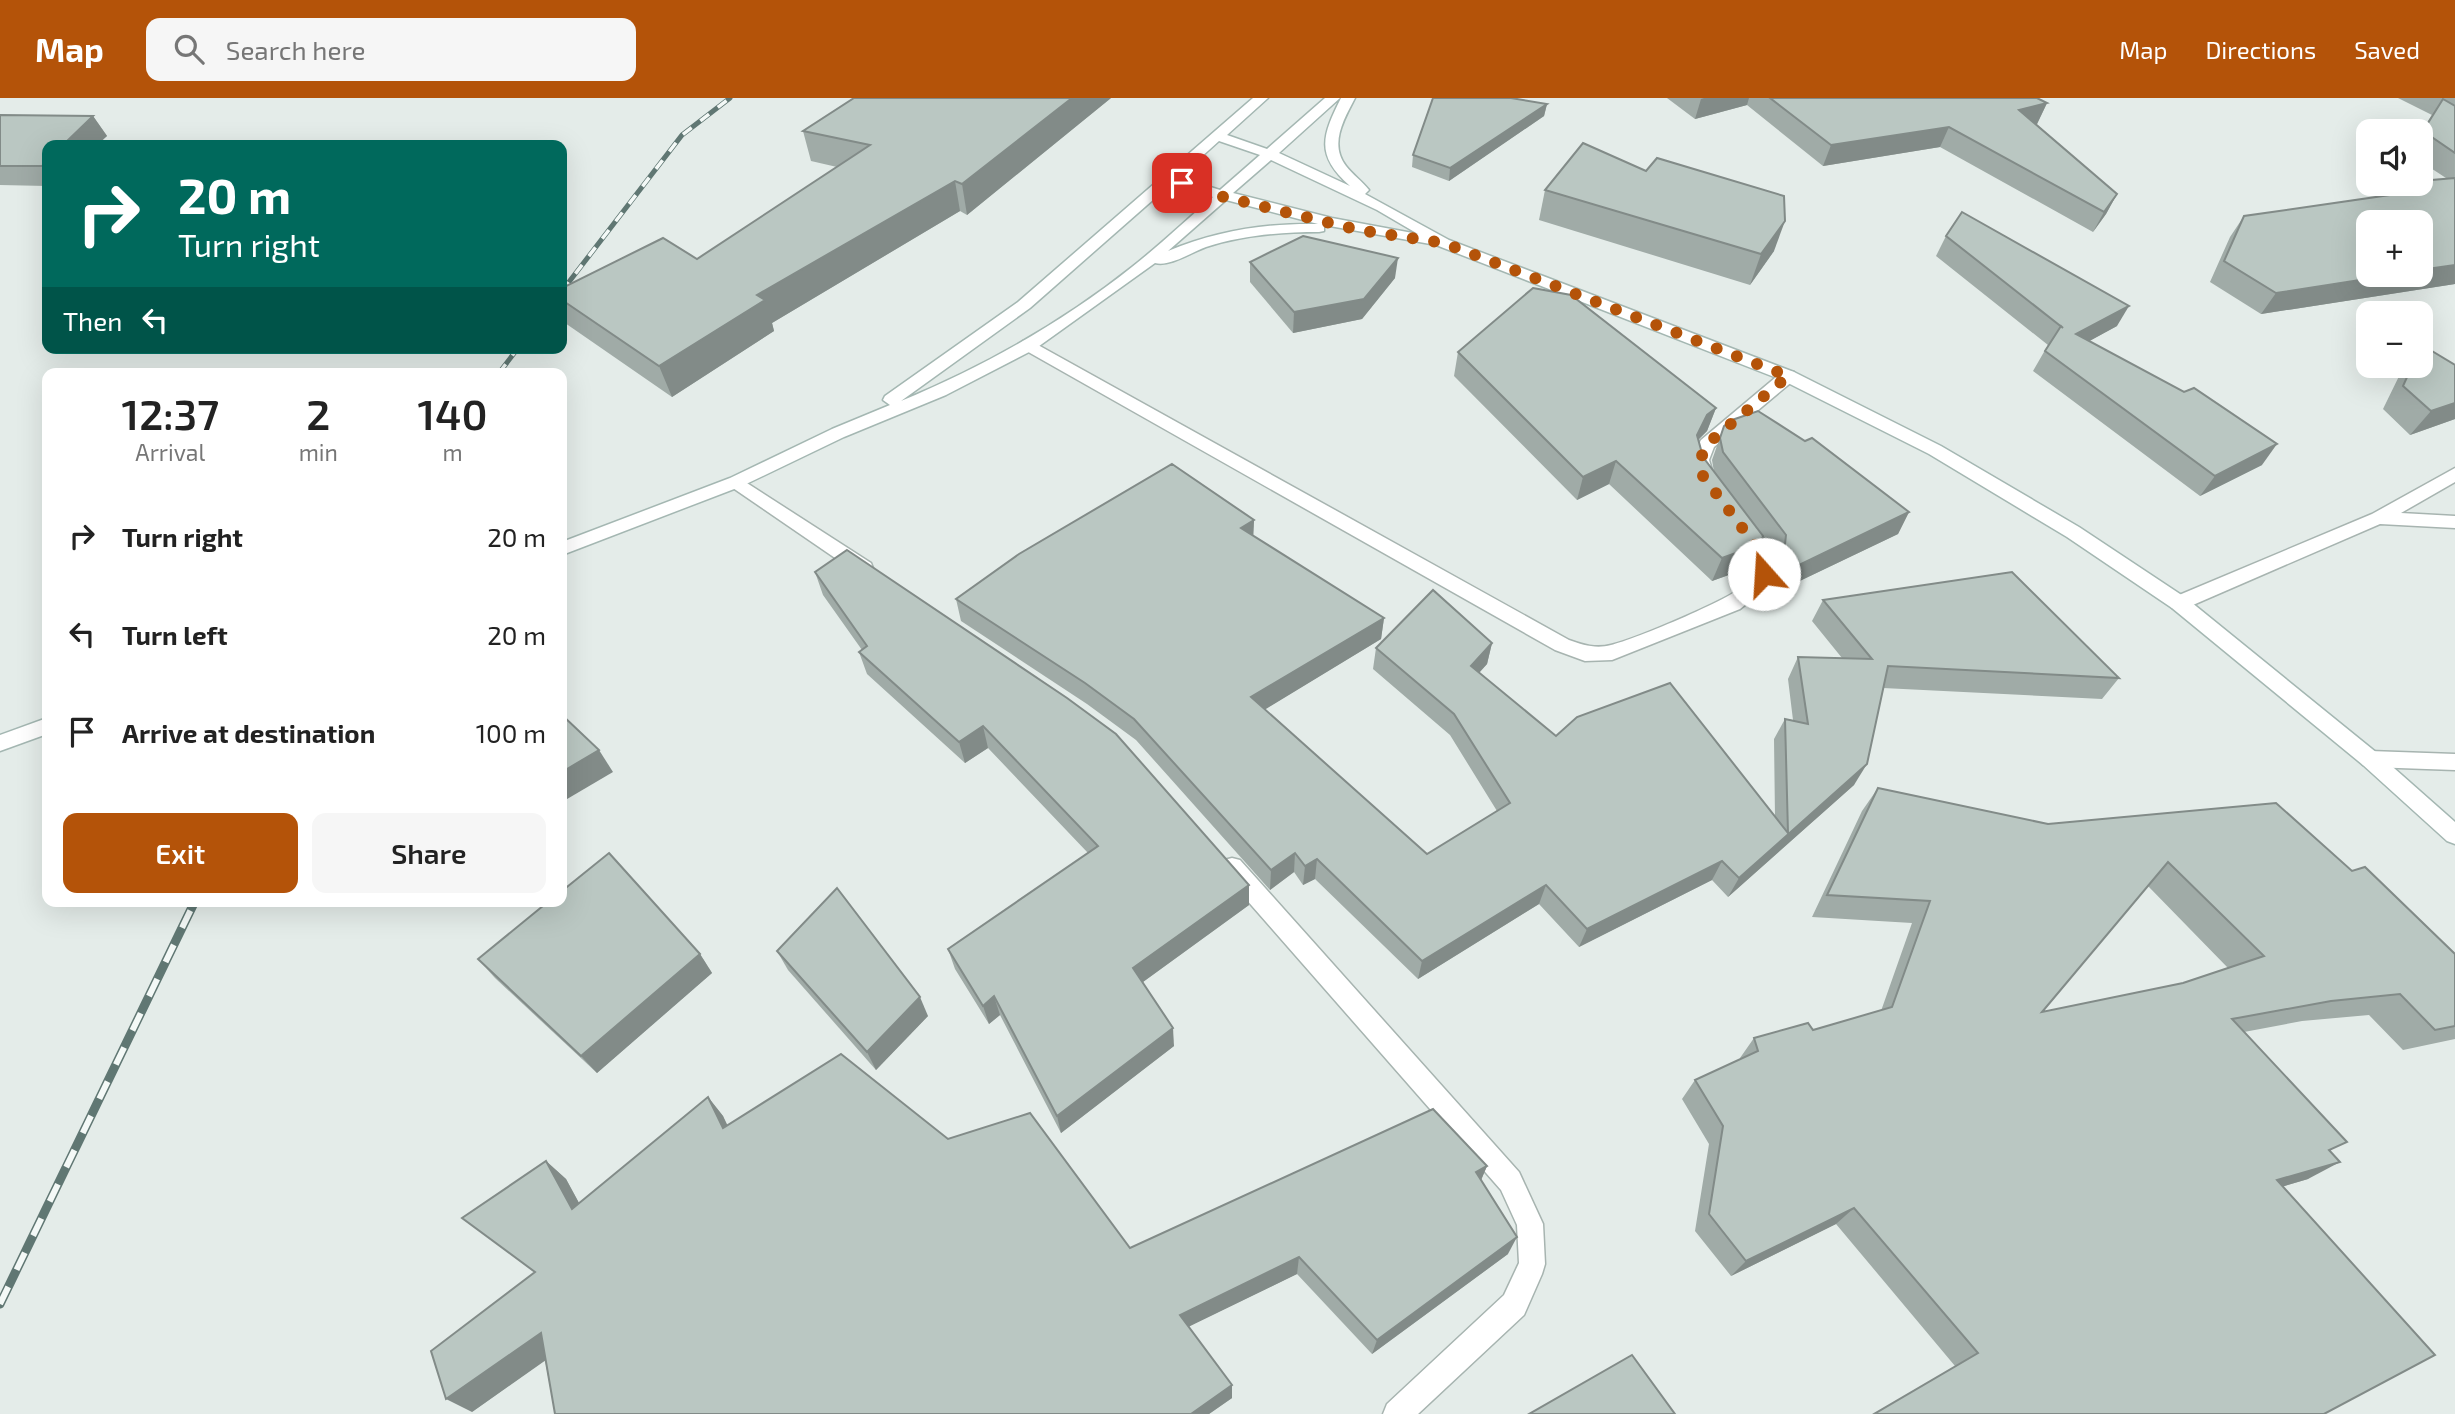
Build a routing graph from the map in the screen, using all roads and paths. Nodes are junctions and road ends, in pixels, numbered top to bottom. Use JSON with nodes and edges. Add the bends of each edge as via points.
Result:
{"nodes":[{"id":1,"x":1261,"y":98,"type":"edge"},
{"id":2,"x":1333,"y":98,"type":"edge"},
{"id":3,"x":1348,"y":98,"type":"edge"},
{"id":4,"x":1217,"y":136,"type":"junction"},
{"id":5,"x":1269,"y":154,"type":"junction"},
{"id":6,"x":1169,"y":179,"type":"junction"},
{"id":7,"x":1224,"y":197,"type":"junction"},
{"id":8,"x":1382,"y":207,"type":"junction"},
{"id":9,"x":1359,"y":230,"type":"junction"},
{"id":10,"x":1444,"y":243,"type":"junction"},
{"id":11,"x":1137,"y":271,"type":"junction"},
{"id":12,"x":1029,"y":345,"type":"junction"},
{"id":13,"x":1788,"y":376,"type":"junction"},
{"id":14,"x":838,"y":433,"type":"junction"},
{"id":15,"x":2455,"y":474,"type":"edge"},
{"id":16,"x":736,"y":482,"type":"junction"},
{"id":17,"x":1719,"y":497,"type":"edge"},
{"id":18,"x":1734,"y":517,"type":"edge"},
{"id":19,"x":2378,"y":518,"type":"junction"},
{"id":20,"x":2455,"y":522,"type":"edge"},
{"id":21,"x":567,"y":547,"type":"edge"},
{"id":22,"x":882,"y":580,"type":"edge"},
{"id":23,"x":2179,"y":603,"type":"junction"},
{"id":24,"x":42,"y":728,"type":"edge"},
{"id":25,"x":0,"y":743,"type":"edge"},
{"id":26,"x":2370,"y":759,"type":"junction"},
{"id":27,"x":2455,"y":762,"type":"edge"},
{"id":28,"x":2455,"y":835,"type":"edge"},
{"id":29,"x":1218,"y":851,"type":"edge"},
{"id":30,"x":1397,"y":1414,"type":"edge"}],
"edges":[{"from":1,"to":4,"type":"street"},
{"from":2,"to":5,"type":"street"},
{"from":3,"to":8,"type":"street","via":[[1331,128],[1331,153],[1341,172]]},
{"from":4,"to":5,"type":"street"},
{"from":4,"to":6,"type":"street"},
{"from":5,"to":7,"type":"street"},
{"from":5,"to":8,"type":"street"},
{"from":6,"to":7,"type":"street"},
{"from":6,"to":14,"type":"street","via":[[1024,305],[914,386]]},
{"from":7,"to":9,"type":"street"},
{"from":7,"to":11,"type":"street"},
{"from":8,"to":10,"type":"street"},
{"from":9,"to":10,"type":"street"},
{"from":9,"to":11,"type":"street","via":[[1260,229],[1188,247]]},
{"from":10,"to":13,"type":"street"},
{"from":11,"to":12,"type":"street"},
{"from":12,"to":14,"type":"street","via":[[940,391]]},
{"from":12,"to":18,"type":"street","via":[[1585,654],[1612,653],[1733,604],[1757,587],[1765,558]]},
{"from":13,"to":17,"type":"street","via":[[1707,444],[1700,460],[1703,476]]},
{"from":13,"to":23,"type":"street","via":[[1935,450],[2073,532]]},
{"from":14,"to":16,"type":"street"},
{"from":15,"to":19,"type":"street"},
{"from":16,"to":21,"type":"street"},
{"from":16,"to":22,"type":"street"},
{"from":19,"to":20,"type":"street"},
{"from":19,"to":23,"type":"street"},
{"from":23,"to":26,"type":"street"},
{"from":24,"to":25,"type":"street"},
{"from":26,"to":27,"type":"street"},
{"from":26,"to":28,"type":"street"},
{"from":29,"to":30,"type":"street","via":[[1510,1181],[1530,1224],[1532,1264],[1514,1305]]}]}
